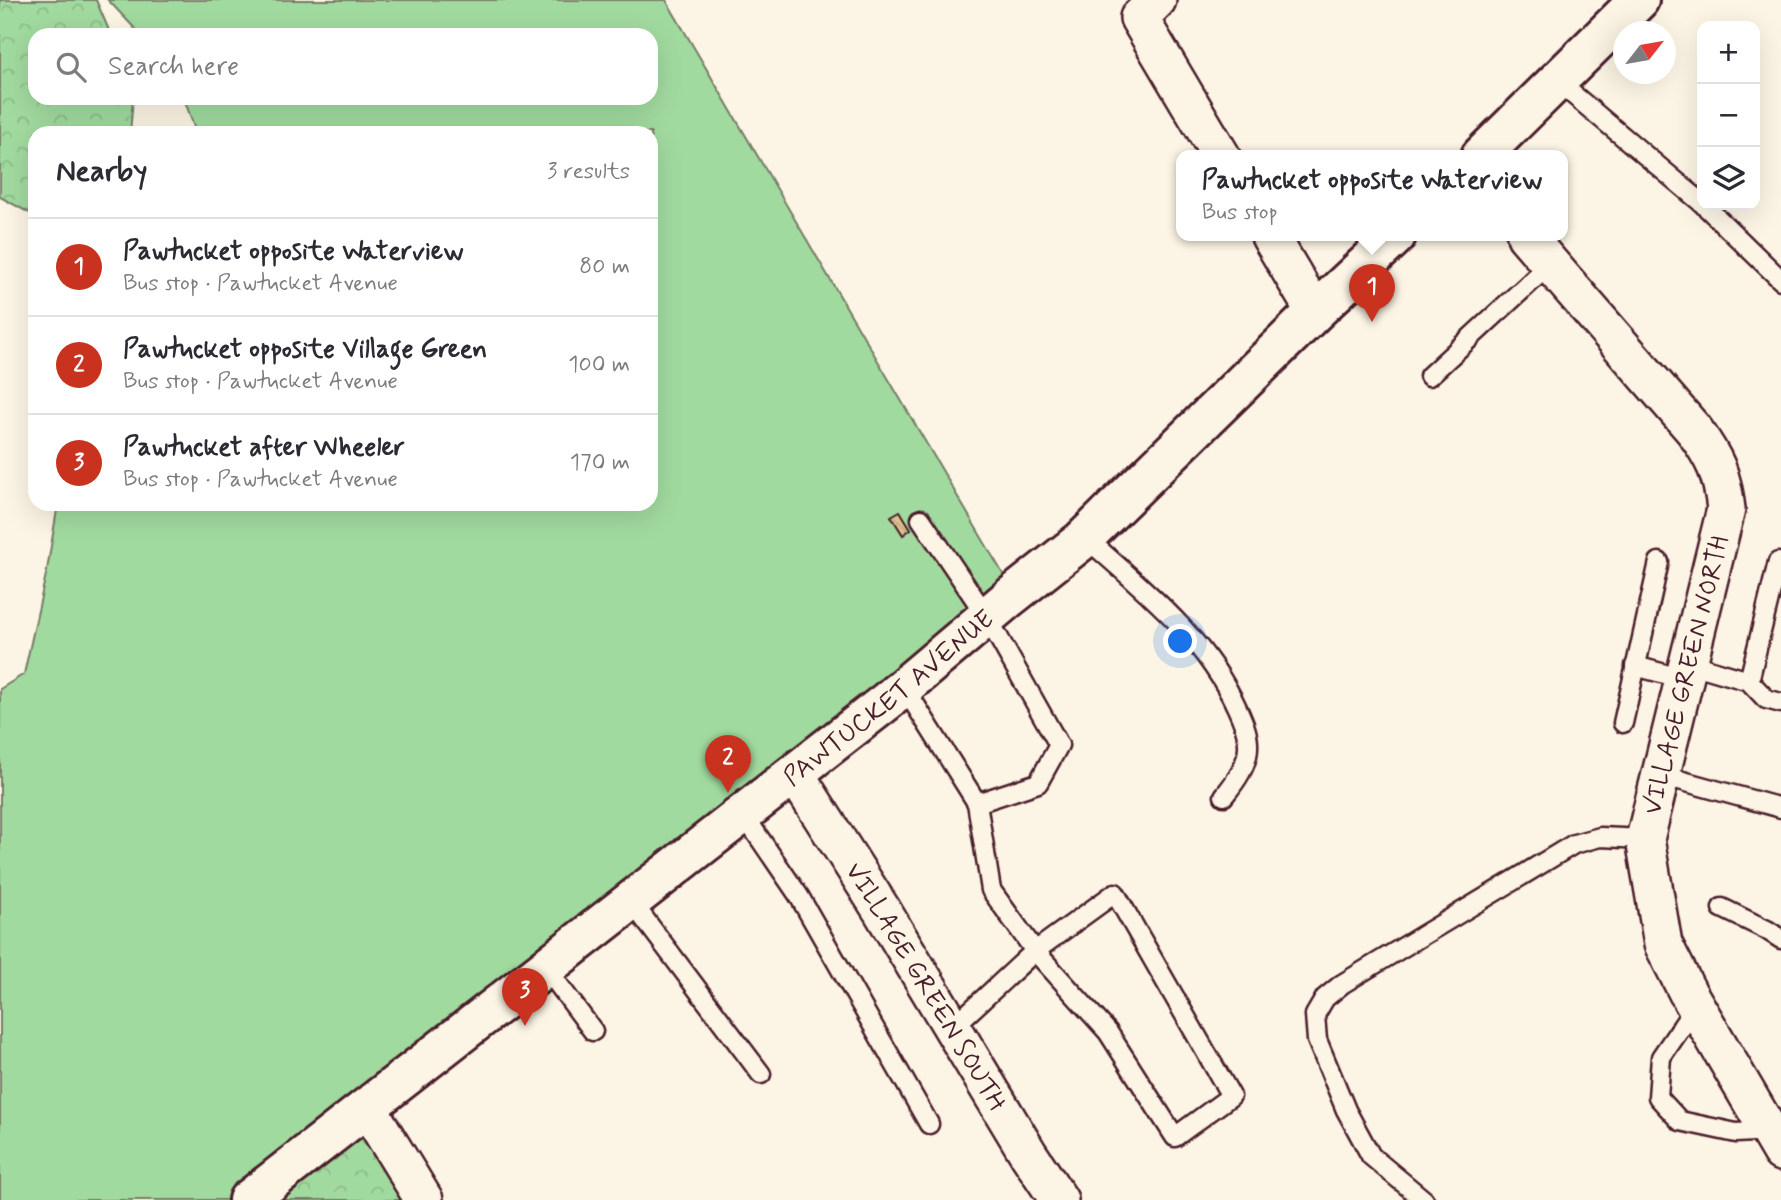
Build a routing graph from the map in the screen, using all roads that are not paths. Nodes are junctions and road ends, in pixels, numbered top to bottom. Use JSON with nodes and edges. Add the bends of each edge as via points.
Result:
{"nodes":[{"id":1,"x":1157,"y":0,"type":"edge"},
{"id":2,"x":1639,"y":0,"type":"edge"},
{"id":3,"x":1556,"y":81,"type":"junction"},
{"id":4,"x":1218,"y":150,"type":"edge"},
{"id":5,"x":1487,"y":150,"type":"edge"},
{"id":6,"x":1697,"y":199,"type":"edge"},
{"id":7,"x":1709,"y":210,"type":"edge"},
{"id":8,"x":1273,"y":241,"type":"edge"},
{"id":9,"x":1391,"y":241,"type":"edge"},
{"id":10,"x":1530,"y":241,"type":"edge"},
{"id":11,"x":1550,"y":264,"type":"junction"},
{"id":12,"x":1781,"y":280,"type":"edge"},
{"id":13,"x":1315,"y":312,"type":"junction"},
{"id":14,"x":1429,"y":376,"type":"dead end"},
{"id":15,"x":921,"y":519,"type":"dead end"},
{"id":16,"x":1085,"y":537,"type":"junction"},
{"id":17,"x":1659,"y":562,"type":"dead end"},
{"id":18,"x":1778,"y":562,"type":"dead end"},
{"id":19,"x":987,"y":617,"type":"junction"},
{"id":20,"x":1635,"y":666,"type":"junction"},
{"id":21,"x":1686,"y":671,"type":"junction"},
{"id":22,"x":1749,"y":681,"type":"junction"},
{"id":23,"x":904,"y":687,"type":"junction"},
{"id":24,"x":1781,"y":703,"type":"edge"},
{"id":25,"x":1623,"y":723,"type":"dead end"},
{"id":26,"x":795,"y":774,"type":"junction"},
{"id":27,"x":1661,"y":775,"type":"junction"},
{"id":28,"x":1224,"y":796,"type":"dead end"},
{"id":29,"x":977,"y":803,"type":"junction"},
{"id":30,"x":1781,"y":808,"type":"edge"},
{"id":31,"x":743,"y":814,"type":"junction"},
{"id":32,"x":1645,"y":839,"type":"junction"},
{"id":33,"x":631,"y":901,"type":"junction"},
{"id":34,"x":1722,"y":908,"type":"dead end"},
{"id":35,"x":1781,"y":939,"type":"edge"},
{"id":36,"x":1035,"y":951,"type":"junction"},
{"id":37,"x":546,"y":968,"type":"junction"},
{"id":38,"x":1696,"y":1006,"type":"junction"},
{"id":39,"x":953,"y":1028,"type":"junction"},
{"id":40,"x":593,"y":1031,"type":"dead end"},
{"id":41,"x":761,"y":1074,"type":"dead end"},
{"id":42,"x":367,"y":1107,"type":"junction"},
{"id":43,"x":929,"y":1124,"type":"dead end"},
{"id":44,"x":1777,"y":1135,"type":"edge"},
{"id":45,"x":248,"y":1200,"type":"edge"},
{"id":46,"x":424,"y":1200,"type":"edge"},
{"id":47,"x":1059,"y":1200,"type":"edge"},
{"id":48,"x":1424,"y":1200,"type":"edge"}],
"edges":[{"from":1,"to":4,"type":"street","via":[[1139,18]]},
{"from":2,"to":3,"type":"main road"},
{"from":3,"to":5,"type":"main road"},
{"from":3,"to":6,"type":"lane"},
{"from":7,"to":12,"type":"lane"},
{"from":8,"to":13,"type":"street"},
{"from":9,"to":13,"type":"main road","name":"PAWTUCKET AVENUE"},
{"from":10,"to":11,"type":"street","name":"VILLAGE GREEN NORTH"},
{"from":11,"to":14,"type":"lane"},
{"from":11,"to":21,"type":"street","name":"VILLAGE GREEN NORTH","via":[[1694,430],[1722,481],[1726,509]]},
{"from":13,"to":16,"type":"main road","name":"PAWTUCKET AVENUE"},
{"from":15,"to":19,"type":"lane"},
{"from":16,"to":19,"type":"main road","name":"PAWTUCKET AVENUE"},
{"from":16,"to":28,"type":"lane","via":[[1164,608],[1227,685],[1249,745],[1242,772]]},
{"from":17,"to":20,"type":"lane"},
{"from":18,"to":22,"type":"lane"},
{"from":19,"to":23,"type":"main road","name":"PAWTUCKET AVENUE"},
{"from":19,"to":29,"type":"lane","via":[[1059,745],[1038,783]]},
{"from":20,"to":21,"type":"lane"},
{"from":20,"to":25,"type":"lane"},
{"from":21,"to":22,"type":"lane"},
{"from":21,"to":27,"type":"street","name":"VILLAGE GREEN NORTH"},
{"from":22,"to":24,"type":"lane","via":[[1766,699]]},
{"from":23,"to":26,"type":"main road","name":"PAWTUCKET AVENUE"},
{"from":23,"to":29,"type":"lane"},
{"from":26,"to":31,"type":"main road","name":"PAWTUCKET AVENUE"},
{"from":26,"to":39,"type":"street","name":"VILLAGE GREEN SOUTH"},
{"from":27,"to":30,"type":"lane"},
{"from":27,"to":32,"type":"street","name":"VILLAGE GREEN NORTH"},
{"from":29,"to":36,"type":"lane","via":[[991,890]]},
{"from":31,"to":33,"type":"main road","name":"PAWTUCKET AVENUE"},
{"from":31,"to":43,"type":"lane","via":[[799,896]]},
{"from":32,"to":38,"type":"street","name":"VILLAGE GREEN NORTH","via":[[1663,944]]},
{"from":32,"to":48,"type":"lane","via":[[1600,837],[1574,844],[1383,958],[1325,998],[1315,1015],[1318,1040],[1346,1110],[1371,1156]]},
{"from":33,"to":37,"type":"main road","name":"PAWTUCKET AVENUE"},
{"from":33,"to":41,"type":"lane"},
{"from":34,"to":35,"type":"lane"},
{"from":36,"to":36,"type":"lane","via":[[1108,1032],[1175,1137],[1231,1096],[1115,893]]},
{"from":36,"to":39,"type":"lane"},
{"from":37,"to":40,"type":"lane"},
{"from":37,"to":42,"type":"main road","name":"PAWTUCKET AVENUE"},
{"from":38,"to":44,"type":"street","name":"VILLAGE GREEN NORTH"},
{"from":38,"to":44,"type":"lane","via":[[1661,1057],[1658,1097],[1680,1121],[1735,1133]]},
{"from":39,"to":47,"type":"street","name":"VILLAGE GREEN SOUTH"},
{"from":42,"to":45,"type":"main road","name":"PAWTUCKET AVENUE"},
{"from":42,"to":46,"type":"street"}]}
